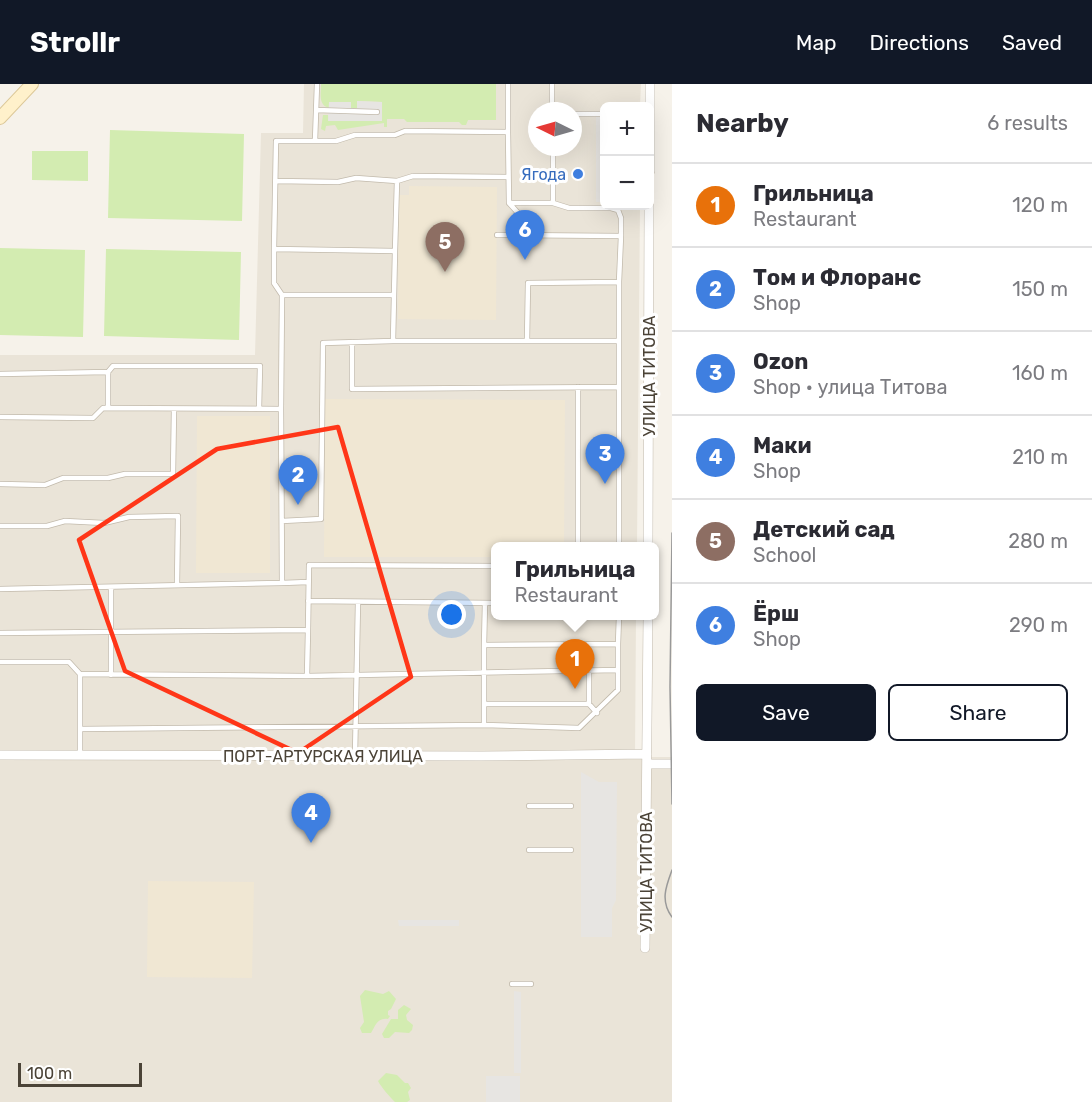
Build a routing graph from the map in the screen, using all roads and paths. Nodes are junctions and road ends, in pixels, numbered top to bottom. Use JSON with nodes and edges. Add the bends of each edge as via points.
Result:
{"nodes":[{"id":1,"x":32,"y":84,"type":"edge"},
{"id":2,"x":317,"y":84,"type":"edge"},
{"id":3,"x":508,"y":84,"type":"edge"},
{"id":4,"x":552,"y":84,"type":"edge"},
{"id":5,"x":650,"y":84,"type":"edge"},
{"id":6,"x":552,"y":102,"type":"edge"},
{"id":7,"x":316,"y":110,"type":"junction"},
{"id":8,"x":377,"y":112,"type":"dead end"},
{"id":9,"x":582,"y":114,"type":"edge"},
{"id":10,"x":600,"y":114,"type":"edge"},
{"id":11,"x":0,"y":118,"type":"edge"},
{"id":12,"x":508,"y":132,"type":"junction"},
{"id":13,"x":315,"y":141,"type":"junction"},
{"id":14,"x":553,"y":156,"type":"edge"},
{"id":15,"x":650,"y":156,"type":"edge"},
{"id":16,"x":508,"y":177,"type":"junction"},
{"id":17,"x":397,"y":180,"type":"junction"},
{"id":18,"x":276,"y":181,"type":"junction"},
{"id":19,"x":509,"y":203,"type":"junction"},
{"id":20,"x":553,"y":203,"type":"junction"},
{"id":21,"x":600,"y":207,"type":"edge"},
{"id":22,"x":618,"y":210,"type":"edge"},
{"id":23,"x":649,"y":210,"type":"edge"},
{"id":24,"x":497,"y":235,"type":"dead end"},
{"id":25,"x":519,"y":235,"type":"junction"},
{"id":26,"x":621,"y":236,"type":"junction"},
{"id":27,"x":274,"y":249,"type":"junction"},
{"id":28,"x":395,"y":251,"type":"junction"},
{"id":29,"x":619,"y":282,"type":"junction"},
{"id":30,"x":282,"y":294,"type":"junction"},
{"id":31,"x":394,"y":295,"type":"junction"},
{"id":32,"x":393,"y":341,"type":"junction"},
{"id":33,"x":527,"y":341,"type":"junction"},
{"id":34,"x":619,"y":341,"type":"junction"},
{"id":35,"x":352,"y":342,"type":"junction"},
{"id":36,"x":108,"y":372,"type":"junction"},
{"id":37,"x":0,"y":374,"type":"edge"},
{"id":38,"x":578,"y":387,"type":"junction"},
{"id":39,"x":618,"y":387,"type":"junction"},
{"id":40,"x":108,"y":408,"type":"junction"},
{"id":41,"x":174,"y":409,"type":"junction"},
{"id":42,"x":259,"y":409,"type":"junction"},
{"id":43,"x":281,"y":409,"type":"junction"},
{"id":44,"x":0,"y":417,"type":"edge"},
{"id":45,"x":0,"y":484,"type":"edge"},
{"id":46,"x":282,"y":520,"type":"junction"},
{"id":47,"x":0,"y":526,"type":"edge"},
{"id":48,"x":578,"y":542,"type":"edge"},
{"id":49,"x":619,"y":542,"type":"edge"},
{"id":50,"x":648,"y":542,"type":"edge"},
{"id":51,"x":491,"y":566,"type":"edge"},
{"id":52,"x":282,"y":582,"type":"junction"},
{"id":53,"x":308,"y":582,"type":"junction"},
{"id":54,"x":177,"y":585,"type":"junction"},
{"id":55,"x":111,"y":588,"type":"junction"},
{"id":56,"x":0,"y":589,"type":"edge"},
{"id":57,"x":308,"y":601,"type":"junction"},
{"id":58,"x":358,"y":602,"type":"junction"},
{"id":59,"x":484,"y":603,"type":"junction"},
{"id":60,"x":491,"y":603,"type":"edge"},
{"id":61,"x":619,"y":620,"type":"edge"},
{"id":62,"x":648,"y":620,"type":"edge"},
{"id":63,"x":308,"y":630,"type":"junction"},
{"id":64,"x":110,"y":632,"type":"junction"},
{"id":65,"x":0,"y":633,"type":"edge"},
{"id":66,"x":618,"y":644,"type":"junction"},
{"id":67,"x":484,"y":645,"type":"junction"},
{"id":68,"x":0,"y":662,"type":"edge"},
{"id":69,"x":589,"y":670,"type":"junction"},
{"id":70,"x":618,"y":670,"type":"junction"},
{"id":71,"x":484,"y":672,"type":"junction"},
{"id":72,"x":80,"y":674,"type":"junction"},
{"id":73,"x":111,"y":675,"type":"junction"},
{"id":74,"x":356,"y":675,"type":"junction"},
{"id":75,"x":307,"y":676,"type":"junction"},
{"id":76,"x":484,"y":704,"type":"junction"},
{"id":77,"x":589,"y":704,"type":"junction"},
{"id":78,"x":597,"y":712,"type":"junction"},
{"id":79,"x":484,"y":725,"type":"junction"},
{"id":80,"x":355,"y":726,"type":"junction"},
{"id":81,"x":80,"y":729,"type":"junction"},
{"id":82,"x":0,"y":755,"type":"edge"},
{"id":83,"x":80,"y":755,"type":"junction"},
{"id":84,"x":355,"y":756,"type":"junction"},
{"id":85,"x":647,"y":759,"type":"junction"},
{"id":86,"x":672,"y":764,"type":"edge"},
{"id":87,"x":529,"y":806,"type":"dead end"},
{"id":88,"x":571,"y":806,"type":"dead end"},
{"id":89,"x":529,"y":850,"type":"dead end"},
{"id":90,"x":571,"y":850,"type":"dead end"},
{"id":91,"x":645,"y":948,"type":"dead end"},
{"id":92,"x":512,"y":984,"type":"dead end"},
{"id":93,"x":531,"y":984,"type":"dead end"}],
"edges":[{"from":1,"to":11,"type":"street"},
{"from":2,"to":7,"type":"lane"},
{"from":3,"to":12,"type":"lane"},
{"from":4,"to":6,"type":"lane"},
{"from":5,"to":15,"type":"street"},
{"from":7,"to":8,"type":"lane"},
{"from":7,"to":13,"type":"lane"},
{"from":9,"to":10,"type":"lane"},
{"from":12,"to":13,"type":"lane","via":[[405,131]]},
{"from":12,"to":16,"type":"lane"},
{"from":13,"to":18,"type":"lane","via":[[276,141]]},
{"from":14,"to":20,"type":"lane"},
{"from":16,"to":17,"type":"lane","via":[[413,176]]},
{"from":16,"to":19,"type":"lane"},
{"from":17,"to":18,"type":"lane"},
{"from":17,"to":28,"type":"lane"},
{"from":18,"to":27,"type":"lane"},
{"from":19,"to":20,"type":"lane"},
{"from":19,"to":25,"type":"lane","via":[[519,214]]},
{"from":20,"to":21,"type":"lane","via":[[569,208]]},
{"from":22,"to":26,"type":"lane"},
{"from":23,"to":50,"type":"street","name":"УЛИЦА ТИТОВА"},
{"from":24,"to":25,"type":"lane"},
{"from":25,"to":26,"type":"lane"},
{"from":26,"to":29,"type":"lane"},
{"from":27,"to":28,"type":"lane"},
{"from":27,"to":30,"type":"lane","via":[[274,283]]},
{"from":28,"to":31,"type":"lane"},
{"from":29,"to":33,"type":"lane","via":[[528,283]]},
{"from":29,"to":34,"type":"lane"},
{"from":30,"to":31,"type":"lane"},
{"from":30,"to":43,"type":"lane"},
{"from":31,"to":32,"type":"lane"},
{"from":32,"to":33,"type":"lane"},
{"from":32,"to":35,"type":"lane"},
{"from":33,"to":34,"type":"lane"},
{"from":34,"to":39,"type":"lane"},
{"from":35,"to":38,"type":"lane","via":[[352,390]]},
{"from":35,"to":46,"type":"lane","via":[[323,343],[321,519]]},
{"from":36,"to":37,"type":"lane"},
{"from":36,"to":40,"type":"lane"},
{"from":36,"to":42,"type":"lane","via":[[113,366],[260,366]]},
{"from":38,"to":39,"type":"lane"},
{"from":38,"to":48,"type":"lane"},
{"from":39,"to":49,"type":"lane"},
{"from":40,"to":41,"type":"lane"},
{"from":40,"to":44,"type":"lane","via":[[93,418]]},
{"from":41,"to":42,"type":"lane"},
{"from":41,"to":45,"type":"lane","via":[[173,474],[63,478],[45,485]]},
{"from":42,"to":43,"type":"lane"},
{"from":43,"to":46,"type":"lane"},
{"from":46,"to":52,"type":"lane"},
{"from":47,"to":54,"type":"lane","via":[[178,516]]},
{"from":51,"to":53,"type":"lane","via":[[309,565]]},
{"from":52,"to":53,"type":"lane"},
{"from":52,"to":54,"type":"lane"},
{"from":53,"to":57,"type":"lane"},
{"from":54,"to":55,"type":"lane"},
{"from":55,"to":56,"type":"lane"},
{"from":55,"to":64,"type":"lane"},
{"from":57,"to":58,"type":"lane"},
{"from":57,"to":63,"type":"lane"},
{"from":58,"to":59,"type":"lane"},
{"from":58,"to":74,"type":"lane"},
{"from":59,"to":60,"type":"lane"},
{"from":59,"to":67,"type":"lane"},
{"from":61,"to":66,"type":"lane"},
{"from":62,"to":85,"type":"street","name":"УЛИЦА ТИТОВА"},
{"from":63,"to":64,"type":"lane"},
{"from":63,"to":75,"type":"lane"},
{"from":64,"to":65,"type":"lane"},
{"from":64,"to":73,"type":"lane"},
{"from":66,"to":67,"type":"lane"},
{"from":66,"to":70,"type":"lane"},
{"from":67,"to":71,"type":"lane"},
{"from":68,"to":72,"type":"lane","via":[[69,662]]},
{"from":69,"to":70,"type":"lane"},
{"from":69,"to":71,"type":"lane"},
{"from":69,"to":77,"type":"lane"},
{"from":70,"to":78,"type":"lane","via":[[618,690]]},
{"from":71,"to":74,"type":"lane"},
{"from":71,"to":76,"type":"lane"},
{"from":72,"to":73,"type":"lane"},
{"from":72,"to":81,"type":"lane"},
{"from":73,"to":75,"type":"lane"},
{"from":74,"to":75,"type":"lane"},
{"from":74,"to":80,"type":"lane"},
{"from":76,"to":77,"type":"lane"},
{"from":76,"to":79,"type":"lane"},
{"from":77,"to":78,"type":"lane"},
{"from":78,"to":79,"type":"lane","via":[[579,728]]},
{"from":79,"to":80,"type":"lane"},
{"from":80,"to":81,"type":"lane"},
{"from":80,"to":84,"type":"lane"},
{"from":81,"to":83,"type":"lane"},
{"from":82,"to":83,"type":"street","name":"ПОРТ-АРТУРСКАЯ УЛИЦА"},
{"from":83,"to":84,"type":"street","name":"ПОРТ-АРТУРСКАЯ УЛИЦА"},
{"from":84,"to":85,"type":"street","name":"ПОРТ-АРТУРСКАЯ УЛИЦА"},
{"from":85,"to":86,"type":"street","name":"ПОРТ-АРТУРСКАЯ УЛИЦА"},
{"from":85,"to":91,"type":"street","name":"УЛИЦА ТИТОВА"},
{"from":87,"to":88,"type":"lane"},
{"from":89,"to":90,"type":"lane"},
{"from":92,"to":93,"type":"lane"}]}
